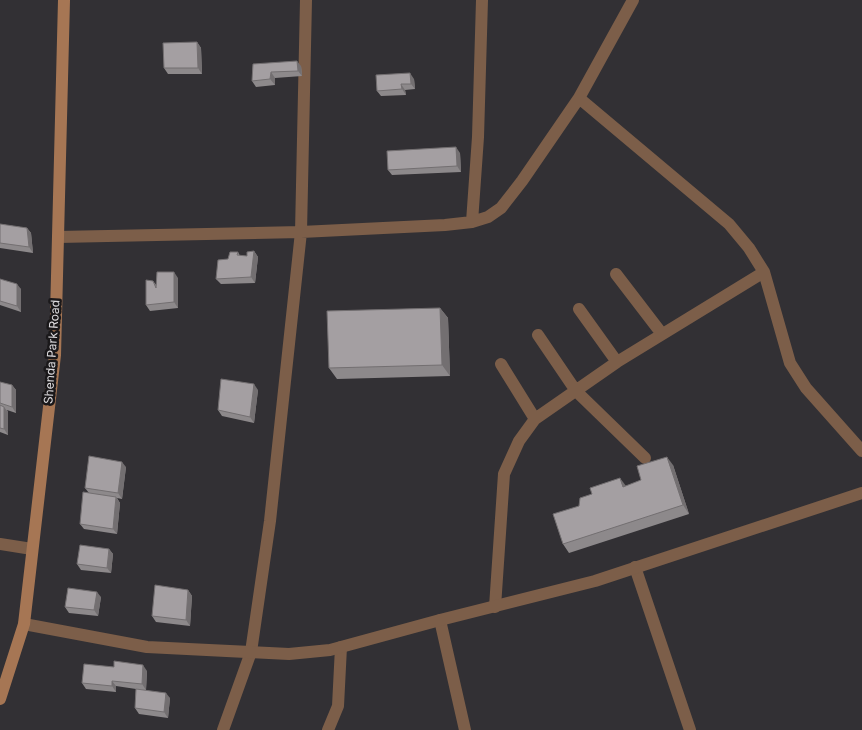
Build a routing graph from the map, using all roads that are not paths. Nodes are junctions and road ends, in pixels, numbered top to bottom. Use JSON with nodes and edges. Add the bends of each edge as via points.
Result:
{"nodes":[{"id":1,"x":64,"y":0,"type":"edge"},
{"id":2,"x":306,"y":0,"type":"edge"},
{"id":3,"x":482,"y":0,"type":"edge"},
{"id":4,"x":633,"y":0,"type":"edge"},
{"id":5,"x":579,"y":98,"type":"junction"},
{"id":6,"x":472,"y":222,"type":"junction"},
{"id":7,"x":301,"y":232,"type":"junction"},
{"id":8,"x":58,"y":236,"type":"junction"},
{"id":9,"x":764,"y":272,"type":"junction"},
{"id":10,"x":616,"y":274,"type":"dead end"},
{"id":11,"x":579,"y":309,"type":"dead end"},
{"id":12,"x":662,"y":334,"type":"junction"},
{"id":13,"x":538,"y":335,"type":"dead end"},
{"id":14,"x":617,"y":362,"type":"junction"},
{"id":15,"x":501,"y":364,"type":"dead end"},
{"id":16,"x":576,"y":391,"type":"junction"},
{"id":17,"x":535,"y":419,"type":"junction"},
{"id":18,"x":862,"y":451,"type":"edge"},
{"id":19,"x":645,"y":458,"type":"dead end"},
{"id":20,"x":862,"y":493,"type":"edge"},
{"id":21,"x":0,"y":544,"type":"edge"},
{"id":22,"x":32,"y":549,"type":"junction"},
{"id":23,"x":635,"y":567,"type":"junction"},
{"id":24,"x":495,"y":607,"type":"junction"},
{"id":25,"x":440,"y":620,"type":"junction"},
{"id":26,"x":24,"y":624,"type":"junction"},
{"id":27,"x":341,"y":647,"type":"junction"},
{"id":28,"x":252,"y":652,"type":"junction"},
{"id":29,"x":0,"y":699,"type":"edge"},
{"id":30,"x":223,"y":730,"type":"edge"},
{"id":31,"x":328,"y":730,"type":"edge"},
{"id":32,"x":465,"y":730,"type":"edge"},
{"id":33,"x":690,"y":730,"type":"edge"}],
"edges":[{"from":1,"to":8,"type":"main road","name":"Shenda Park Road"},
{"from":2,"to":7,"type":"street"},
{"from":3,"to":6,"type":"street"},
{"from":4,"to":5,"type":"street"},
{"from":5,"to":6,"type":"street","via":[[501,208]]},
{"from":5,"to":9,"type":"street","via":[[729,224]]},
{"from":6,"to":7,"type":"street"},
{"from":7,"to":8,"type":"street"},
{"from":7,"to":28,"type":"street","via":[[270,522]]},
{"from":8,"to":22,"type":"main road","name":"Shenda Park Road","via":[[54,355]]},
{"from":9,"to":12,"type":"street"},
{"from":9,"to":18,"type":"street","via":[[790,363],[806,388]]},
{"from":10,"to":12,"type":"street"},
{"from":11,"to":14,"type":"street"},
{"from":12,"to":14,"type":"street"},
{"from":13,"to":16,"type":"street"},
{"from":14,"to":16,"type":"street"},
{"from":15,"to":17,"type":"street"},
{"from":16,"to":17,"type":"street"},
{"from":16,"to":19,"type":"street"},
{"from":17,"to":24,"type":"street","via":[[519,441],[504,474]]},
{"from":20,"to":23,"type":"street"},
{"from":21,"to":22,"type":"street"},
{"from":22,"to":26,"type":"main road","name":"Shenda Park Road"},
{"from":23,"to":24,"type":"street"},
{"from":23,"to":33,"type":"street"},
{"from":24,"to":25,"type":"street"},
{"from":25,"to":27,"type":"street"},
{"from":25,"to":32,"type":"street"},
{"from":26,"to":28,"type":"street","via":[[147,647]]},
{"from":26,"to":29,"type":"main road","name":"Shenda Park Road"},
{"from":27,"to":28,"type":"street","via":[[297,654]]},
{"from":27,"to":31,"type":"street","via":[[338,706]]},
{"from":28,"to":30,"type":"street"}]}
